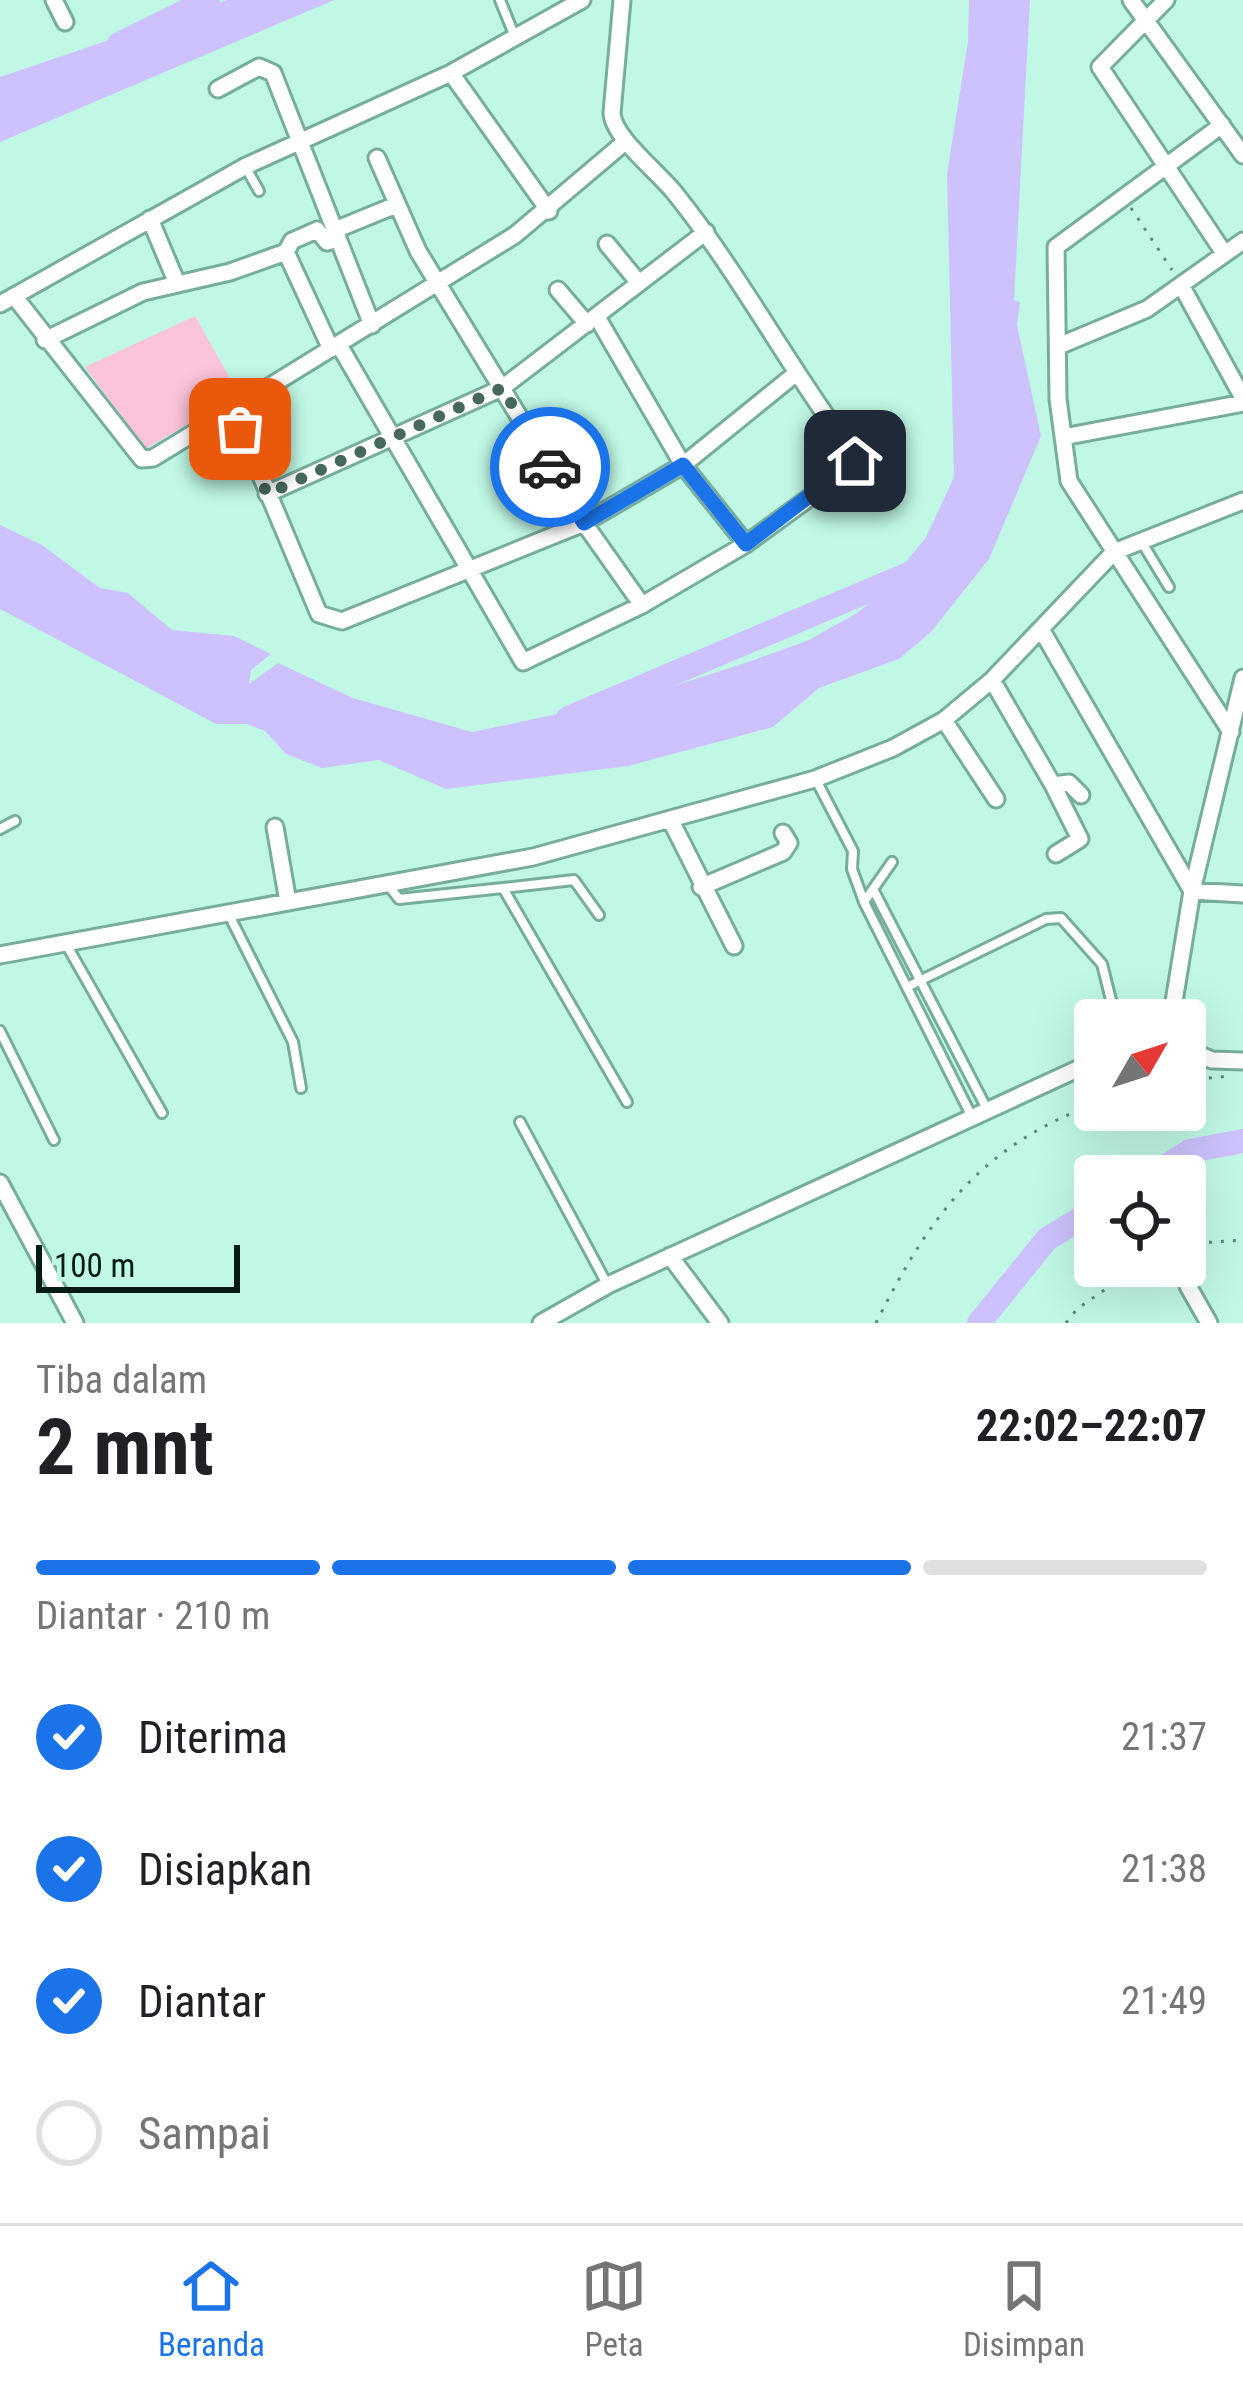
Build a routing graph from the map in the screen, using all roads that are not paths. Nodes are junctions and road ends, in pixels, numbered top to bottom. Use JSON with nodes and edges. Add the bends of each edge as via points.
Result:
{"nodes":[{"id":1,"x":54,"y":0,"type":"edge"},
{"id":2,"x":500,"y":0,"type":"edge"},
{"id":3,"x":582,"y":0,"type":"edge"},
{"id":4,"x":622,"y":0,"type":"edge"},
{"id":5,"x":1131,"y":0,"type":"edge"},
{"id":6,"x":1166,"y":0,"type":"edge"},
{"id":7,"x":1145,"y":17,"type":"junction"},
{"id":8,"x":65,"y":22,"type":"dead end"},
{"id":9,"x":515,"y":37,"type":"junction"},
{"id":10,"x":451,"y":73,"type":"junction"},
{"id":11,"x":218,"y":89,"type":"dead end"},
{"id":12,"x":1222,"y":125,"type":"junction"},
{"id":13,"x":302,"y":137,"type":"junction"},
{"id":14,"x":626,"y":142,"type":"junction"},
{"id":15,"x":1243,"y":155,"type":"edge"},
{"id":16,"x":377,"y":158,"type":"dead end"},
{"id":17,"x":1169,"y":164,"type":"junction"},
{"id":18,"x":246,"y":166,"type":"junction"},
{"id":19,"x":259,"y":191,"type":"dead end"},
{"id":20,"x":396,"y":205,"type":"junction"},
{"id":21,"x":549,"y":212,"type":"junction"},
{"id":22,"x":150,"y":219,"type":"junction"},
{"id":23,"x":706,"y":232,"type":"junction"},
{"id":24,"x":336,"y":234,"type":"junction"},
{"id":25,"x":1243,"y":241,"type":"edge"},
{"id":26,"x":607,"y":244,"type":"dead end"},
{"id":27,"x":286,"y":252,"type":"junction"},
{"id":28,"x":1225,"y":254,"type":"junction"},
{"id":29,"x":176,"y":281,"type":"junction"},
{"id":30,"x":639,"y":283,"type":"junction"},
{"id":31,"x":1181,"y":285,"type":"junction"},
{"id":32,"x":440,"y":286,"type":"junction"},
{"id":33,"x":558,"y":290,"type":"dead end"},
{"id":34,"x":7,"y":300,"type":"edge"},
{"id":35,"x":592,"y":320,"type":"junction"},
{"id":36,"x":372,"y":325,"type":"junction"},
{"id":37,"x":45,"y":340,"type":"junction"},
{"id":38,"x":1061,"y":345,"type":"junction"},
{"id":39,"x":335,"y":347,"type":"junction"},
{"id":40,"x":794,"y":375,"type":"junction"},
{"id":41,"x":502,"y":388,"type":"junction"},
{"id":42,"x":1243,"y":400,"type":"edge"},
{"id":43,"x":233,"y":409,"type":"junction"},
{"id":44,"x":1063,"y":437,"type":"junction"},
{"id":45,"x":394,"y":439,"type":"junction"},
{"id":46,"x":683,"y":465,"type":"junction"},
{"id":47,"x":267,"y":494,"type":"junction"},
{"id":48,"x":1243,"y":502,"type":"edge"},
{"id":49,"x":584,"y":523,"type":"junction"},
{"id":50,"x":1141,"y":540,"type":"junction"},
{"id":51,"x":746,"y":544,"type":"junction"},
{"id":52,"x":1114,"y":552,"type":"junction"},
{"id":53,"x":469,"y":574,"type":"junction"},
{"id":54,"x":1169,"y":587,"type":"dead end"},
{"id":55,"x":642,"y":605,"type":"junction"},
{"id":56,"x":1041,"y":629,"type":"junction"},
{"id":57,"x":1243,"y":678,"type":"edge"},
{"id":58,"x":992,"y":680,"type":"junction"},
{"id":59,"x":944,"y":720,"type":"junction"},
{"id":60,"x":1232,"y":732,"type":"junction"},
{"id":61,"x":815,"y":778,"type":"junction"},
{"id":62,"x":1053,"y":785,"type":"junction"},
{"id":63,"x":1081,"y":795,"type":"dead end"},
{"id":64,"x":996,"y":799,"type":"dead end"},
{"id":65,"x":670,"y":819,"type":"junction"},
{"id":66,"x":15,"y":821,"type":"dead end"},
{"id":67,"x":275,"y":827,"type":"dead end"},
{"id":68,"x":0,"y":829,"type":"edge"},
{"id":69,"x":783,"y":833,"type":"dead end"},
{"id":70,"x":1056,"y":854,"type":"dead end"},
{"id":71,"x":892,"y":862,"type":"dead end"},
{"id":72,"x":471,"y":869,"type":"junction"},
{"id":73,"x":388,"y":885,"type":"junction"},
{"id":74,"x":701,"y":887,"type":"junction"},
{"id":75,"x":503,"y":888,"type":"junction"},
{"id":76,"x":1192,"y":891,"type":"junction"},
{"id":77,"x":473,"y":892,"type":"junction"},
{"id":78,"x":875,"y":892,"type":"junction"},
{"id":79,"x":1243,"y":894,"type":"edge"},
{"id":80,"x":288,"y":902,"type":"junction"},
{"id":81,"x":864,"y":902,"type":"junction"},
{"id":82,"x":229,"y":914,"type":"junction"},
{"id":83,"x":599,"y":915,"type":"dead end"},
{"id":84,"x":65,"y":943,"type":"junction"},
{"id":85,"x":734,"y":946,"type":"dead end"},
{"id":86,"x":0,"y":955,"type":"edge"},
{"id":87,"x":922,"y":980,"type":"junction"},
{"id":88,"x":907,"y":987,"type":"junction"},
{"id":89,"x":1111,"y":999,"type":"edge"},
{"id":90,"x":1174,"y":999,"type":"edge"},
{"id":91,"x":0,"y":1031,"type":"edge"},
{"id":92,"x":1206,"y":1058,"type":"edge"},
{"id":93,"x":1243,"y":1061,"type":"edge"},
{"id":94,"x":1074,"y":1071,"type":"edge"},
{"id":95,"x":301,"y":1088,"type":"dead end"},
{"id":96,"x":627,"y":1102,"type":"dead end"},
{"id":97,"x":162,"y":1113,"type":"dead end"},
{"id":98,"x":981,"y":1116,"type":"junction"},
{"id":99,"x":520,"y":1122,"type":"dead end"},
{"id":100,"x":55,"y":1140,"type":"dead end"},
{"id":101,"x":0,"y":1183,"type":"edge"},
{"id":102,"x":670,"y":1256,"type":"junction"},
{"id":103,"x":608,"y":1285,"type":"junction"},
{"id":104,"x":1189,"y":1287,"type":"edge"},
{"id":105,"x":568,"y":1316,"type":"edge"},
{"id":106,"x":75,"y":1323,"type":"edge"},
{"id":107,"x":541,"y":1323,"type":"edge"},
{"id":108,"x":720,"y":1323,"type":"edge"},
{"id":109,"x":1209,"y":1323,"type":"edge"}],
"edges":[{"from":1,"to":8,"type":"street"},
{"from":2,"to":9,"type":"lane"},
{"from":3,"to":9,"type":"street"},
{"from":4,"to":14,"type":"street","via":[[612,113]]},
{"from":5,"to":7,"type":"street"},
{"from":6,"to":7,"type":"street"},
{"from":7,"to":12,"type":"street"},
{"from":7,"to":17,"type":"street","via":[[1100,68]]},
{"from":9,"to":10,"type":"street"},
{"from":10,"to":13,"type":"street"},
{"from":10,"to":21,"type":"street"},
{"from":11,"to":13,"type":"street","via":[[268,68]]},
{"from":12,"to":15,"type":"street"},
{"from":12,"to":17,"type":"street"},
{"from":13,"to":18,"type":"street"},
{"from":13,"to":24,"type":"street"},
{"from":14,"to":21,"type":"street"},
{"from":14,"to":23,"type":"street"},
{"from":16,"to":20,"type":"street"},
{"from":17,"to":28,"type":"street"},
{"from":17,"to":38,"type":"street","via":[[1056,247]]},
{"from":18,"to":19,"type":"lane"},
{"from":18,"to":22,"type":"street"},
{"from":20,"to":24,"type":"street"},
{"from":20,"to":32,"type":"street"},
{"from":21,"to":32,"type":"street"},
{"from":22,"to":29,"type":"street"},
{"from":22,"to":34,"type":"street"},
{"from":23,"to":30,"type":"street"},
{"from":23,"to":40,"type":"street"},
{"from":24,"to":27,"type":"street","via":[[327,242],[317,230]]},
{"from":24,"to":36,"type":"street"},
{"from":25,"to":28,"type":"street"},
{"from":26,"to":30,"type":"street"},
{"from":27,"to":29,"type":"street"},
{"from":27,"to":39,"type":"street"},
{"from":28,"to":31,"type":"street"},
{"from":29,"to":37,"type":"street"},
{"from":30,"to":35,"type":"street"},
{"from":31,"to":38,"type":"street"},
{"from":31,"to":42,"type":"street"},
{"from":32,"to":36,"type":"street"},
{"from":32,"to":41,"type":"street"},
{"from":33,"to":35,"type":"street"},
{"from":34,"to":37,"type":"street"},
{"from":35,"to":41,"type":"street"},
{"from":35,"to":46,"type":"street"},
{"from":36,"to":39,"type":"street"},
{"from":37,"to":43,"type":"street","via":[[142,459]]},
{"from":38,"to":44,"type":"street"},
{"from":39,"to":43,"type":"street"},
{"from":39,"to":45,"type":"street"},
{"from":40,"to":46,"type":"street"},
{"from":40,"to":51,"type":"street","via":[[855,461]]},
{"from":41,"to":45,"type":"street"},
{"from":41,"to":49,"type":"street"},
{"from":42,"to":44,"type":"street"},
{"from":43,"to":47,"type":"street"},
{"from":44,"to":52,"type":"street","via":[[1070,481]]},
{"from":45,"to":47,"type":"street"},
{"from":45,"to":53,"type":"street"},
{"from":46,"to":49,"type":"street"},
{"from":46,"to":51,"type":"street"},
{"from":47,"to":53,"type":"street","via":[[319,614],[330,621]]},
{"from":48,"to":50,"type":"street"},
{"from":49,"to":53,"type":"street"},
{"from":49,"to":55,"type":"street"},
{"from":50,"to":52,"type":"street"},
{"from":50,"to":54,"type":"lane"},
{"from":51,"to":55,"type":"street"},
{"from":52,"to":56,"type":"street"},
{"from":52,"to":60,"type":"street"},
{"from":53,"to":55,"type":"street","via":[[523,662]]},
{"from":56,"to":58,"type":"street"},
{"from":56,"to":76,"type":"street"},
{"from":57,"to":60,"type":"street"},
{"from":58,"to":59,"type":"street"},
{"from":58,"to":62,"type":"street"},
{"from":59,"to":61,"type":"street"},
{"from":59,"to":64,"type":"street"},
{"from":60,"to":76,"type":"street"},
{"from":61,"to":65,"type":"street"},
{"from":61,"to":81,"type":"lane","via":[[853,851]]},
{"from":62,"to":63,"type":"street","via":[[1069,783]]},
{"from":62,"to":70,"type":"street","via":[[1080,839]]},
{"from":65,"to":72,"type":"street"},
{"from":65,"to":74,"type":"street"},
{"from":66,"to":68,"type":"lane"},
{"from":67,"to":80,"type":"street"},
{"from":69,"to":74,"type":"street","via":[[783,852]]},
{"from":71,"to":78,"type":"lane"},
{"from":72,"to":73,"type":"street"},
{"from":72,"to":77,"type":"lane"},
{"from":73,"to":77,"type":"lane","via":[[406,901]]},
{"from":73,"to":80,"type":"street"},
{"from":74,"to":85,"type":"street"},
{"from":75,"to":77,"type":"lane"},
{"from":75,"to":83,"type":"lane","via":[[574,880]]},
{"from":75,"to":96,"type":"lane"},
{"from":76,"to":79,"type":"street"},
{"from":76,"to":90,"type":"street"},
{"from":78,"to":81,"type":"lane"},
{"from":78,"to":87,"type":"lane"},
{"from":80,"to":82,"type":"street"},
{"from":81,"to":88,"type":"lane"},
{"from":82,"to":84,"type":"street"},
{"from":82,"to":95,"type":"lane","via":[[293,1042]]},
{"from":84,"to":86,"type":"street"},
{"from":84,"to":97,"type":"lane"},
{"from":87,"to":88,"type":"lane"},
{"from":87,"to":89,"type":"lane","via":[[1061,918],[1102,964]]},
{"from":87,"to":98,"type":"lane"},
{"from":88,"to":98,"type":"lane"},
{"from":91,"to":100,"type":"lane"},
{"from":92,"to":93,"type":"street"},
{"from":94,"to":98,"type":"street"},
{"from":98,"to":102,"type":"street"},
{"from":99,"to":103,"type":"lane"},
{"from":101,"to":106,"type":"street"},
{"from":102,"to":103,"type":"street"},
{"from":102,"to":108,"type":"street"},
{"from":103,"to":105,"type":"street"},
{"from":104,"to":109,"type":"street"},
{"from":105,"to":107,"type":"street"}]}
